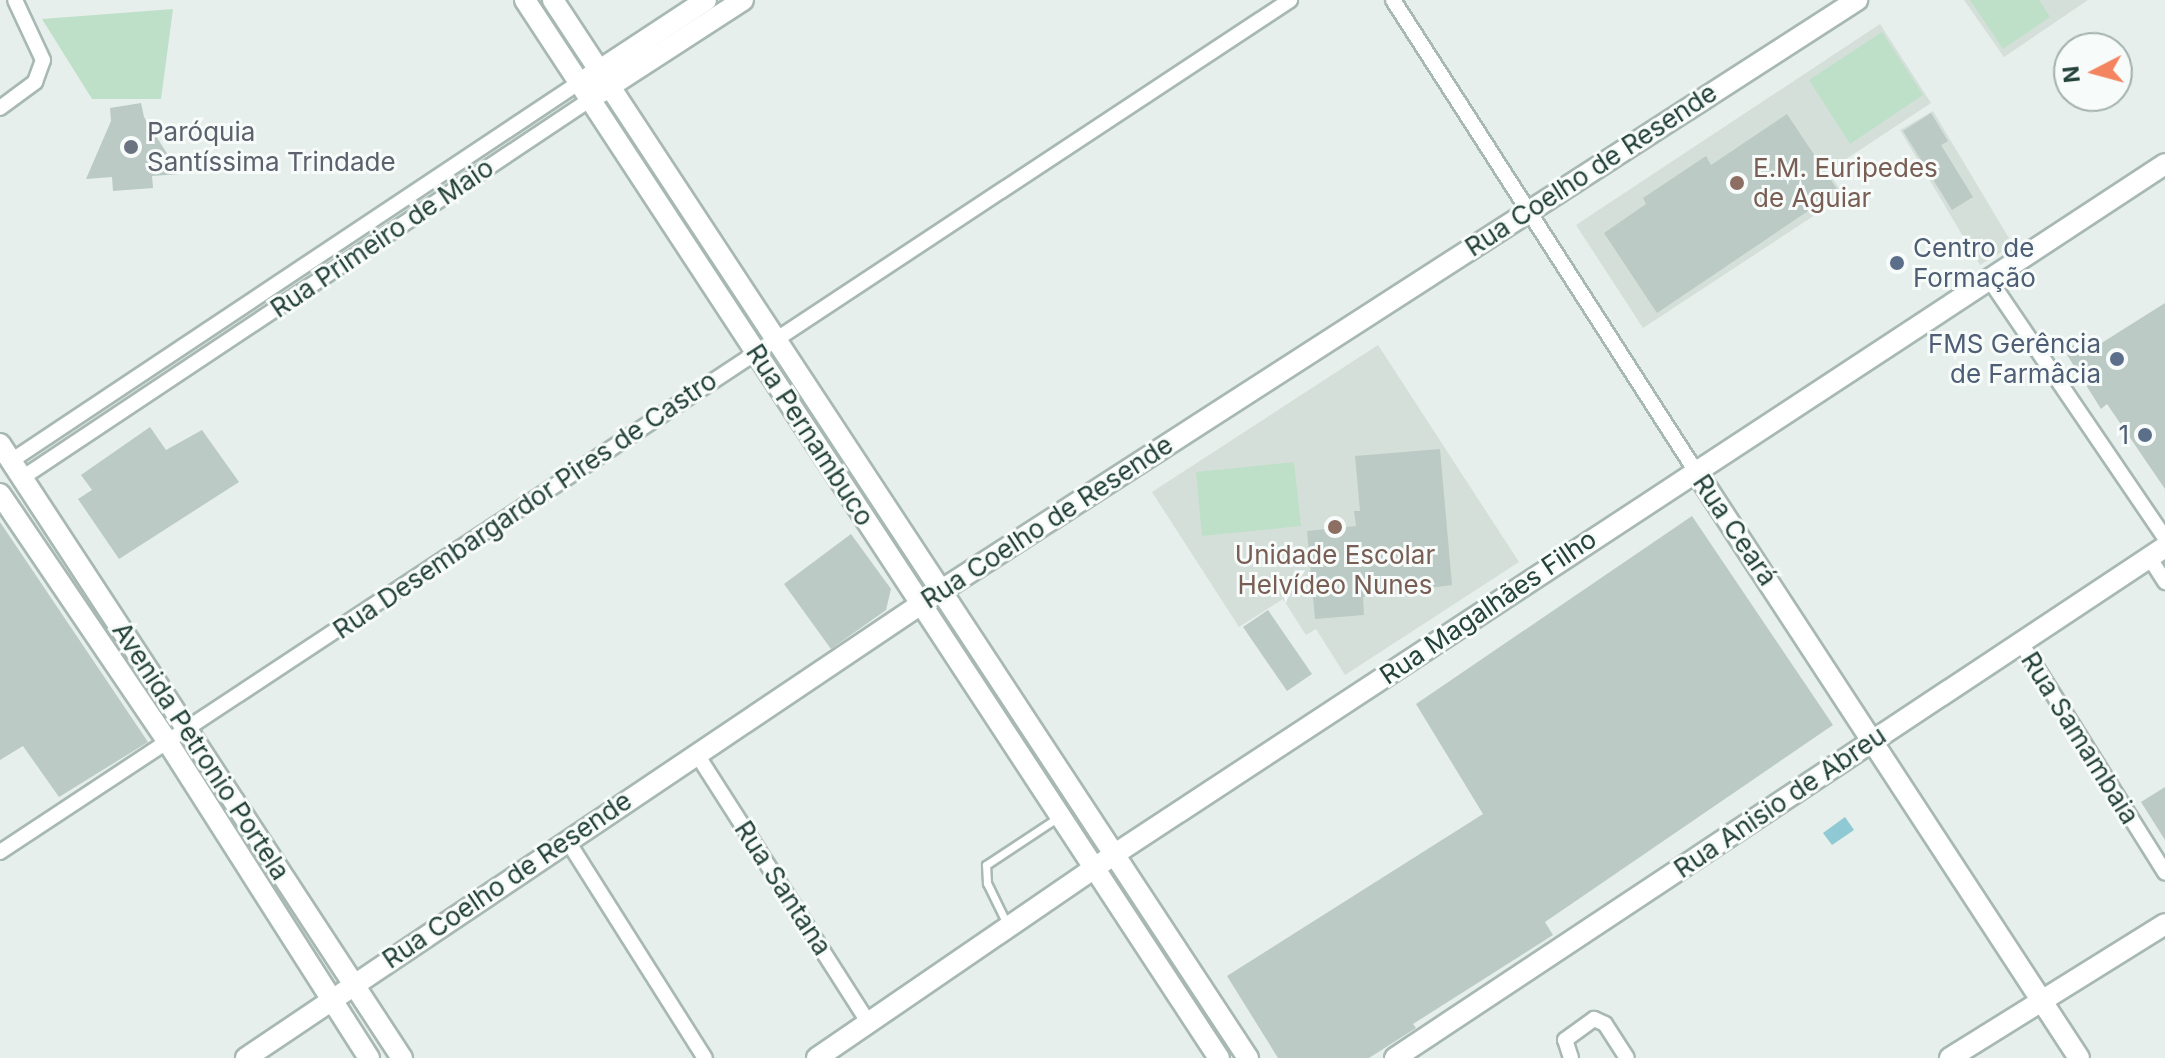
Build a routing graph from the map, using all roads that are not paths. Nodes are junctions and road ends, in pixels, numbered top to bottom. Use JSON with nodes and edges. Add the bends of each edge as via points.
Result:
{"nodes":[{"id":1,"x":15,"y":0,"type":"edge"},
{"id":2,"x":525,"y":0,"type":"edge"},
{"id":3,"x":553,"y":0,"type":"edge"},
{"id":4,"x":706,"y":0,"type":"edge"},
{"id":5,"x":743,"y":0,"type":"edge"},
{"id":6,"x":1290,"y":0,"type":"edge"},
{"id":7,"x":1393,"y":0,"type":"edge"},
{"id":8,"x":1857,"y":0,"type":"edge"},
{"id":9,"x":606,"y":77,"type":"junction"},
{"id":10,"x":586,"y":91,"type":"junction"},
{"id":11,"x":0,"y":108,"type":"edge"},
{"id":12,"x":2165,"y":164,"type":"edge"},
{"id":13,"x":1529,"y":209,"type":"junction"},
{"id":14,"x":1989,"y":279,"type":"junction"},
{"id":15,"x":778,"y":337,"type":"junction"},
{"id":16,"x":757,"y":351,"type":"junction"},
{"id":17,"x":11,"y":461,"type":"edge"},
{"id":18,"x":1695,"y":470,"type":"junction"},
{"id":19,"x":0,"y":494,"type":"edge"},
{"id":20,"x":2165,"y":538,"type":"edge"},
{"id":21,"x":2157,"y":552,"type":"edge"},
{"id":22,"x":2165,"y":582,"type":"edge"},
{"id":23,"x":942,"y":590,"type":"junction"},
{"id":24,"x":921,"y":605,"type":"junction"},
{"id":25,"x":2021,"y":643,"type":"junction"},
{"id":26,"x":186,"y":728,"type":"junction"},
{"id":27,"x":1874,"y":738,"type":"junction"},
{"id":28,"x":167,"y":741,"type":"junction"},
{"id":29,"x":696,"y":753,"type":"junction"},
{"id":30,"x":1058,"y":817,"type":"junction"},
{"id":31,"x":567,"y":840,"type":"junction"},
{"id":32,"x":0,"y":852,"type":"edge"},
{"id":33,"x":1115,"y":854,"type":"junction"},
{"id":34,"x":1094,"y":870,"type":"junction"},
{"id":35,"x":2165,"y":873,"type":"edge"},
{"id":36,"x":2165,"y":924,"type":"edge"},
{"id":37,"x":1009,"y":928,"type":"junction"},
{"id":38,"x":354,"y":983,"type":"junction"},
{"id":39,"x":2042,"y":998,"type":"junction"},
{"id":40,"x":331,"y":999,"type":"junction"},
{"id":41,"x":869,"y":1023,"type":"junction"},
{"id":42,"x":246,"y":1058,"type":"edge"},
{"id":43,"x":369,"y":1058,"type":"edge"},
{"id":44,"x":402,"y":1058,"type":"edge"},
{"id":45,"x":705,"y":1058,"type":"edge"},
{"id":46,"x":817,"y":1058,"type":"edge"},
{"id":47,"x":1219,"y":1058,"type":"edge"},
{"id":48,"x":1248,"y":1058,"type":"edge"},
{"id":49,"x":1395,"y":1058,"type":"edge"},
{"id":50,"x":1571,"y":1058,"type":"edge"},
{"id":51,"x":1627,"y":1058,"type":"edge"},
{"id":52,"x":1950,"y":1058,"type":"edge"},
{"id":53,"x":2079,"y":1058,"type":"edge"}],
"edges":[{"from":1,"to":11,"type":"street","via":[[43,60],[35,82]]},
{"from":2,"to":10,"type":"main road","name":"Rua Pernambuco"},
{"from":3,"to":9,"type":"main road","name":"Rua Pernambuco"},
{"from":4,"to":9,"type":"main road","name":"Rua Primeiro de Maio"},
{"from":5,"to":9,"type":"main road","name":"Rua Primeiro de Maio"},
{"from":6,"to":15,"type":"street","name":"Rua Desembargardor Pires de Castro"},
{"from":7,"to":13,"type":"street","name":"Rua Ceará"},
{"from":8,"to":13,"type":"main road","name":"Rua Coelho de Resende"},
{"from":9,"to":10,"type":"main road","name":"Rua Primeiro de Maio"},
{"from":9,"to":15,"type":"main road","name":"Rua Pernambuco"},
{"from":10,"to":16,"type":"main road","name":"Rua Pernambuco"},
{"from":10,"to":17,"type":"street","name":"Rua Primeiro de Maio"},
{"from":12,"to":14,"type":"main road","name":"Rua Magalhães Filho"},
{"from":13,"to":18,"type":"street","name":"Rua Ceará"},
{"from":13,"to":23,"type":"main road","name":"Rua Coelho de Resende"},
{"from":14,"to":18,"type":"main road","name":"Rua Magalhães Filho"},
{"from":14,"to":20,"type":"street"},
{"from":15,"to":16,"type":"street","name":"Rua Desembargardor Pires de Castro"},
{"from":15,"to":23,"type":"main road","name":"Rua Pernambuco"},
{"from":16,"to":24,"type":"main road","name":"Rua Pernambuco"},
{"from":16,"to":26,"type":"street","name":"Rua Desembargardor Pires de Castro"},
{"from":17,"to":26,"type":"main road","name":"Avenida Petronio Portela"},
{"from":18,"to":27,"type":"main road","name":"Rua Ceará"},
{"from":18,"to":33,"type":"main road","name":"Rua Magalhães Filho"},
{"from":19,"to":28,"type":"main road","name":"Avenida Petronio Portela"},
{"from":21,"to":22,"type":"street"},
{"from":21,"to":25,"type":"main road","name":"Rua Anisio de Abreu"},
{"from":23,"to":24,"type":"main road","name":"Rua Coelho de Resende"},
{"from":23,"to":33,"type":"main road","name":"Rua Pernambuco"},
{"from":24,"to":29,"type":"main road","name":"Rua Coelho de Resende"},
{"from":24,"to":30,"type":"main road","name":"Rua Pernambuco"},
{"from":25,"to":27,"type":"main road","name":"Rua Anisio de Abreu"},
{"from":25,"to":35,"type":"street","name":"Rua Samambaia"},
{"from":26,"to":28,"type":"street","name":"Rua Desembargardor Pires de Castro"},
{"from":26,"to":38,"type":"main road","name":"Avenida Petronio Portela"},
{"from":27,"to":39,"type":"main road","name":"Rua Ceará"},
{"from":27,"to":49,"type":"main road","name":"Rua Anisio de Abreu"},
{"from":28,"to":32,"type":"street","name":"Rua Desembargardor Pires de Castro"},
{"from":28,"to":40,"type":"main road","name":"Avenida Petronio Portela"},
{"from":29,"to":31,"type":"main road","name":"Rua Coelho de Resende"},
{"from":29,"to":41,"type":"street","name":"Rua Santana"},
{"from":30,"to":34,"type":"main road","name":"Rua Pernambuco"},
{"from":30,"to":37,"type":"lane","via":[[986,865],[987,883]]},
{"from":31,"to":38,"type":"main road","name":"Rua Coelho de Resende"},
{"from":31,"to":45,"type":"street"},
{"from":33,"to":34,"type":"main road","name":"Rua Magalhães Filho"},
{"from":33,"to":48,"type":"main road","name":"Rua Pernambuco"},
{"from":34,"to":37,"type":"main road","name":"Rua Magalhães Filho"},
{"from":34,"to":47,"type":"main road","name":"Rua Pernambuco"},
{"from":36,"to":39,"type":"main road"},
{"from":37,"to":41,"type":"main road","name":"Rua Magalhães Filho"},
{"from":38,"to":40,"type":"main road","name":"Rua Coelho de Resende"},
{"from":38,"to":44,"type":"main road","name":"Avenida Petronio Portela"},
{"from":39,"to":52,"type":"main road"},
{"from":39,"to":53,"type":"main road","name":"Rua Ceará"},
{"from":40,"to":42,"type":"main road","name":"Rua Coelho de Resende"},
{"from":40,"to":43,"type":"main road","name":"Avenida Petronio Portela"},
{"from":41,"to":46,"type":"main road","name":"Rua Magalhães Filho"},
{"from":50,"to":51,"type":"street","via":[[1565,1040],[1594,1019],[1605,1024]]}]}
